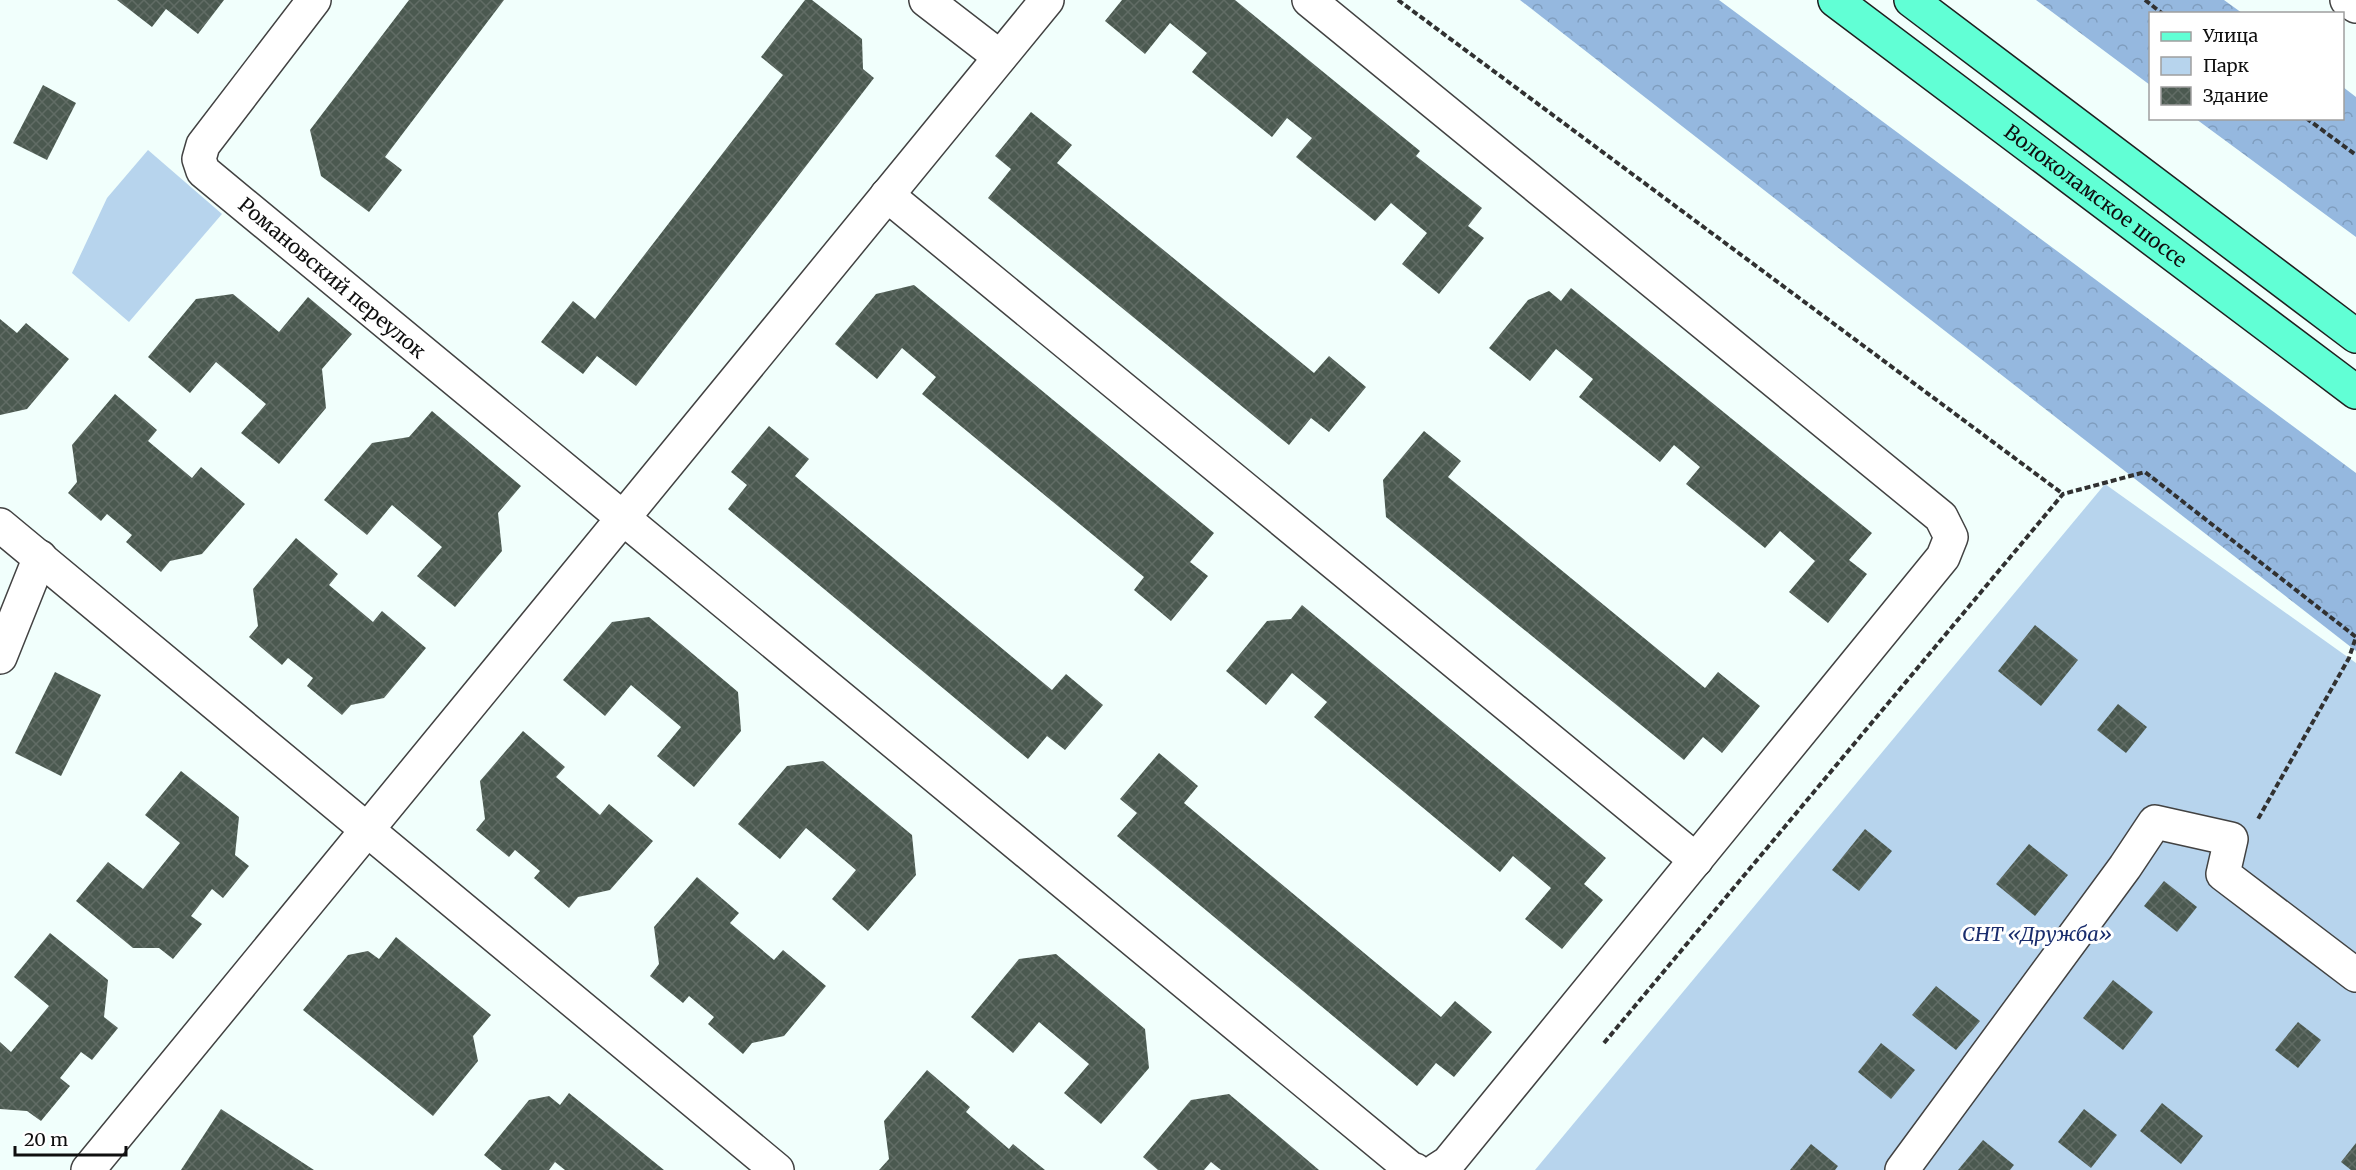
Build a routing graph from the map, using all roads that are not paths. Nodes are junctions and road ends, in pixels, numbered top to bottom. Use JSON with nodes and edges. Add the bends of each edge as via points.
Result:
{"nodes":[{"id":1,"x":314,"y":0,"type":"edge"},
{"id":2,"x":927,"y":0,"type":"edge"},
{"id":3,"x":1047,"y":0,"type":"edge"},
{"id":4,"x":1309,"y":0,"type":"edge"},
{"id":5,"x":1835,"y":0,"type":"edge"},
{"id":6,"x":1911,"y":0,"type":"edge"},
{"id":7,"x":2347,"y":0,"type":"edge"},
{"id":8,"x":2356,"y":6,"type":"edge"},
{"id":9,"x":1000,"y":57,"type":"junction"},
{"id":10,"x":887,"y":195,"type":"junction"},
{"id":11,"x":2356,"y":336,"type":"edge"},
{"id":12,"x":2356,"y":393,"type":"edge"},
{"id":13,"x":622,"y":518,"type":"junction"},
{"id":14,"x":0,"y":525,"type":"edge"},
{"id":15,"x":40,"y":557,"type":"junction"},
{"id":16,"x":0,"y":657,"type":"edge"},
{"id":17,"x":367,"y":830,"type":"junction"},
{"id":18,"x":1696,"y":860,"type":"junction"},
{"id":19,"x":2356,"y":975,"type":"edge"},
{"id":20,"x":88,"y":1170,"type":"edge"},
{"id":21,"x":777,"y":1170,"type":"edge"},
{"id":22,"x":1415,"y":1170,"type":"edge"},
{"id":23,"x":1437,"y":1170,"type":"edge"},
{"id":24,"x":1902,"y":1170,"type":"edge"}],
"edges":[{"from":1,"to":13,"type":"street","name":"Романовский переулок","via":[[203,146],[199,159],[203,171]]},
{"from":2,"to":9,"type":"street"},
{"from":3,"to":9,"type":"street"},
{"from":4,"to":18,"type":"street","via":[[1941,516],[1951,537],[1943,557]]},
{"from":5,"to":12,"type":"main road","name":"Волоколамское шоссе"},
{"from":6,"to":11,"type":"main road"},
{"from":7,"to":8,"type":"street"},
{"from":9,"to":10,"type":"street"},
{"from":10,"to":13,"type":"street"},
{"from":10,"to":18,"type":"street"},
{"from":13,"to":17,"type":"street"},
{"from":13,"to":22,"type":"street"},
{"from":14,"to":15,"type":"street"},
{"from":15,"to":16,"type":"street"},
{"from":15,"to":17,"type":"street"},
{"from":17,"to":20,"type":"street"},
{"from":17,"to":21,"type":"street"},
{"from":18,"to":23,"type":"street","via":[[1448,1163]]},
{"from":19,"to":24,"type":"street","via":[[2223,874],[2231,839],[2155,822]]}]}
